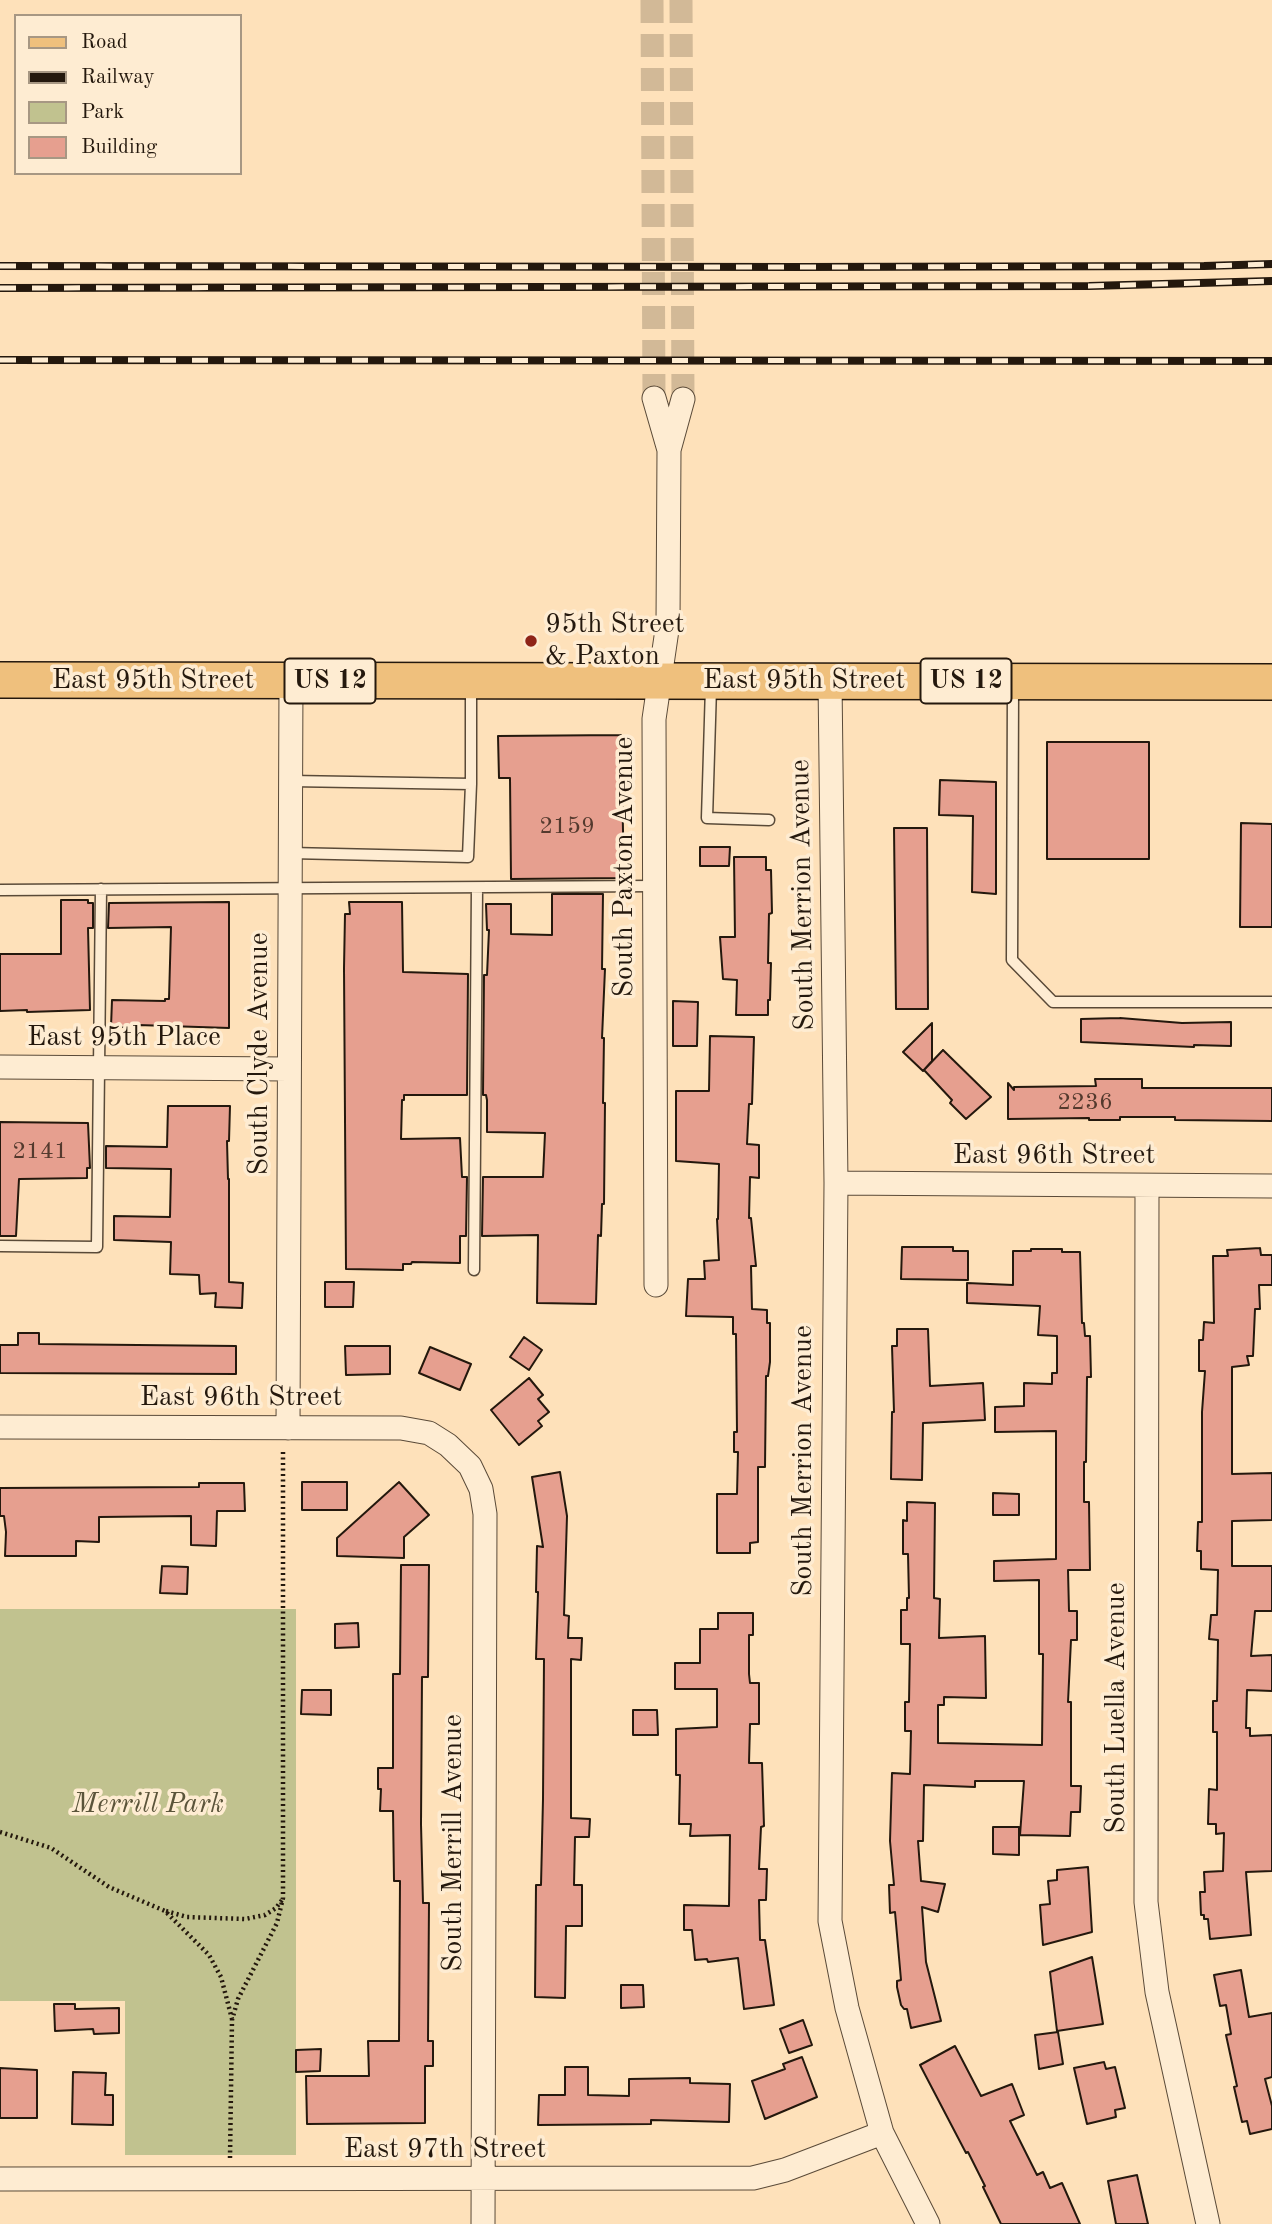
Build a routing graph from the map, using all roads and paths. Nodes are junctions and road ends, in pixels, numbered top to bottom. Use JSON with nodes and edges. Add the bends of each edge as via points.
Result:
{"nodes":[{"id":1,"x":654,"y":398,"type":"tunnel mouth"},
{"id":2,"x":683,"y":399,"type":"tunnel mouth"},
{"id":3,"x":669,"y":450,"type":"junction"},
{"id":4,"x":0,"y":680,"type":"edge"},
{"id":5,"x":291,"y":681,"type":"junction"},
{"id":6,"x":471,"y":681,"type":"junction"},
{"id":7,"x":660,"y":681,"type":"junction"},
{"id":8,"x":711,"y":681,"type":"junction"},
{"id":9,"x":830,"y":681,"type":"junction"},
{"id":10,"x":1013,"y":681,"type":"junction"},
{"id":11,"x":1272,"y":682,"type":"edge"},
{"id":12,"x":291,"y":781,"type":"junction"},
{"id":13,"x":471,"y":784,"type":"junction"},
{"id":14,"x":769,"y":820,"type":"dead end"},
{"id":15,"x":290,"y":853,"type":"junction"},
{"id":16,"x":655,"y":886,"type":"junction"},
{"id":17,"x":477,"y":888,"type":"junction"},
{"id":18,"x":101,"y":889,"type":"junction"},
{"id":19,"x":290,"y":889,"type":"junction"},
{"id":20,"x":0,"y":890,"type":"edge"},
{"id":21,"x":1272,"y":1002,"type":"edge"},
{"id":22,"x":0,"y":1067,"type":"edge"},
{"id":23,"x":99,"y":1068,"type":"junction"},
{"id":24,"x":289,"y":1069,"type":"junction"},
{"id":25,"x":836,"y":1183,"type":"junction"},
{"id":26,"x":1147,"y":1186,"type":"junction"},
{"id":27,"x":1272,"y":1186,"type":"edge"},
{"id":28,"x":0,"y":1246,"type":"edge"},
{"id":29,"x":474,"y":1270,"type":"dead end"},
{"id":30,"x":656,"y":1285,"type":"dead end"},
{"id":31,"x":0,"y":1427,"type":"edge"},
{"id":32,"x":285,"y":1436,"type":"junction"},
{"id":33,"x":470,"y":1466,"type":"joint"},
{"id":34,"x":0,"y":1832,"type":"edge"},
{"id":35,"x":284,"y":1898,"type":"junction"},
{"id":36,"x":165,"y":1910,"type":"junction"},
{"id":37,"x":232,"y":2020,"type":"junction"},
{"id":38,"x":882,"y":2133,"type":"junction"},
{"id":39,"x":230,"y":2159,"type":"dead end"},
{"id":40,"x":0,"y":2179,"type":"edge"},
{"id":41,"x":483,"y":2179,"type":"junction"},
{"id":42,"x":483,"y":2224,"type":"edge"},
{"id":43,"x":928,"y":2224,"type":"edge"},
{"id":44,"x":1208,"y":2224,"type":"edge"}],
"edges":[{"from":1,"to":3,"type":"street","name":"South Paxton Avenue"},
{"from":2,"to":3,"type":"street","name":"South Paxton Avenue"},
{"from":3,"to":7,"type":"street","name":"South Paxton Avenue","via":[[668,623]]},
{"from":4,"to":5,"type":"main road","name":"East 95th Street","number":"US 12"},
{"from":5,"to":6,"type":"main road","name":"East 95th Street","number":"US 12"},
{"from":5,"to":12,"type":"street","name":"South Clyde Avenue"},
{"from":6,"to":7,"type":"main road","name":"East 95th Street","number":"US 12"},
{"from":6,"to":13,"type":"lane"},
{"from":7,"to":8,"type":"main road","name":"East 95th Street","number":"US 12"},
{"from":7,"to":16,"type":"street","name":"South Paxton Avenue","via":[[654,719]]},
{"from":8,"to":9,"type":"main road","name":"East 95th Street","number":"US 12"},
{"from":8,"to":14,"type":"lane","via":[[707,818]]},
{"from":9,"to":10,"type":"main road","name":"East 95th Street","number":"US 12"},
{"from":9,"to":25,"type":"street","name":"South Merrion Avenue"},
{"from":10,"to":11,"type":"main road","name":"East 95th Street","number":"US 12"},
{"from":10,"to":21,"type":"lane","via":[[1012,960],[1053,1002]]},
{"from":12,"to":13,"type":"lane"},
{"from":12,"to":15,"type":"street","name":"South Clyde Avenue"},
{"from":13,"to":15,"type":"lane","via":[[468,857]]},
{"from":15,"to":19,"type":"street","name":"South Clyde Avenue"},
{"from":16,"to":17,"type":"lane"},
{"from":16,"to":30,"type":"street","name":"South Paxton Avenue"},
{"from":17,"to":19,"type":"lane"},
{"from":17,"to":29,"type":"lane"},
{"from":18,"to":19,"type":"lane"},
{"from":18,"to":20,"type":"lane"},
{"from":18,"to":23,"type":"lane"},
{"from":19,"to":24,"type":"street","name":"South Clyde Avenue"},
{"from":22,"to":23,"type":"street","name":"East 95th Place"},
{"from":23,"to":24,"type":"street","name":"East 95th Place"},
{"from":23,"to":28,"type":"lane","via":[[97,1247]]},
{"from":24,"to":32,"type":"street","name":"South Clyde Avenue"},
{"from":25,"to":26,"type":"street","name":"East 96th Street"},
{"from":25,"to":38,"type":"street","name":"South Merrion Avenue","via":[[830,1921],[847,2008]]},
{"from":26,"to":27,"type":"street","name":"East 96th Street"},
{"from":26,"to":44,"type":"street","name":"South Luella Avenue","via":[[1146,1902],[1157,1992]]},
{"from":31,"to":32,"type":"street","name":"East 96th Street"},
{"from":32,"to":33,"type":"street","name":"East 96th Street","via":[[401,1428],[429,1433]]},
{"from":32,"to":35,"type":"path"},
{"from":33,"to":41,"type":"street","name":"South Merrill Avenue","via":[[481,1489],[485,1514]]},
{"from":34,"to":36,"type":"path","via":[[51,1848],[109,1886]]},
{"from":35,"to":36,"type":"path","via":[[265,1915],[245,1919],[187,1917]]},
{"from":35,"to":37,"type":"path"},
{"from":36,"to":37,"type":"path","via":[[209,1955],[221,1977]]},
{"from":37,"to":39,"type":"path"},
{"from":38,"to":41,"type":"street","name":"East 97th Street","via":[[753,2178]]},
{"from":38,"to":43,"type":"street","name":"South Merrion Avenue"},
{"from":40,"to":41,"type":"street","name":"East 97th Street"},
{"from":41,"to":42,"type":"street","name":"South Merrill Avenue"}]}
